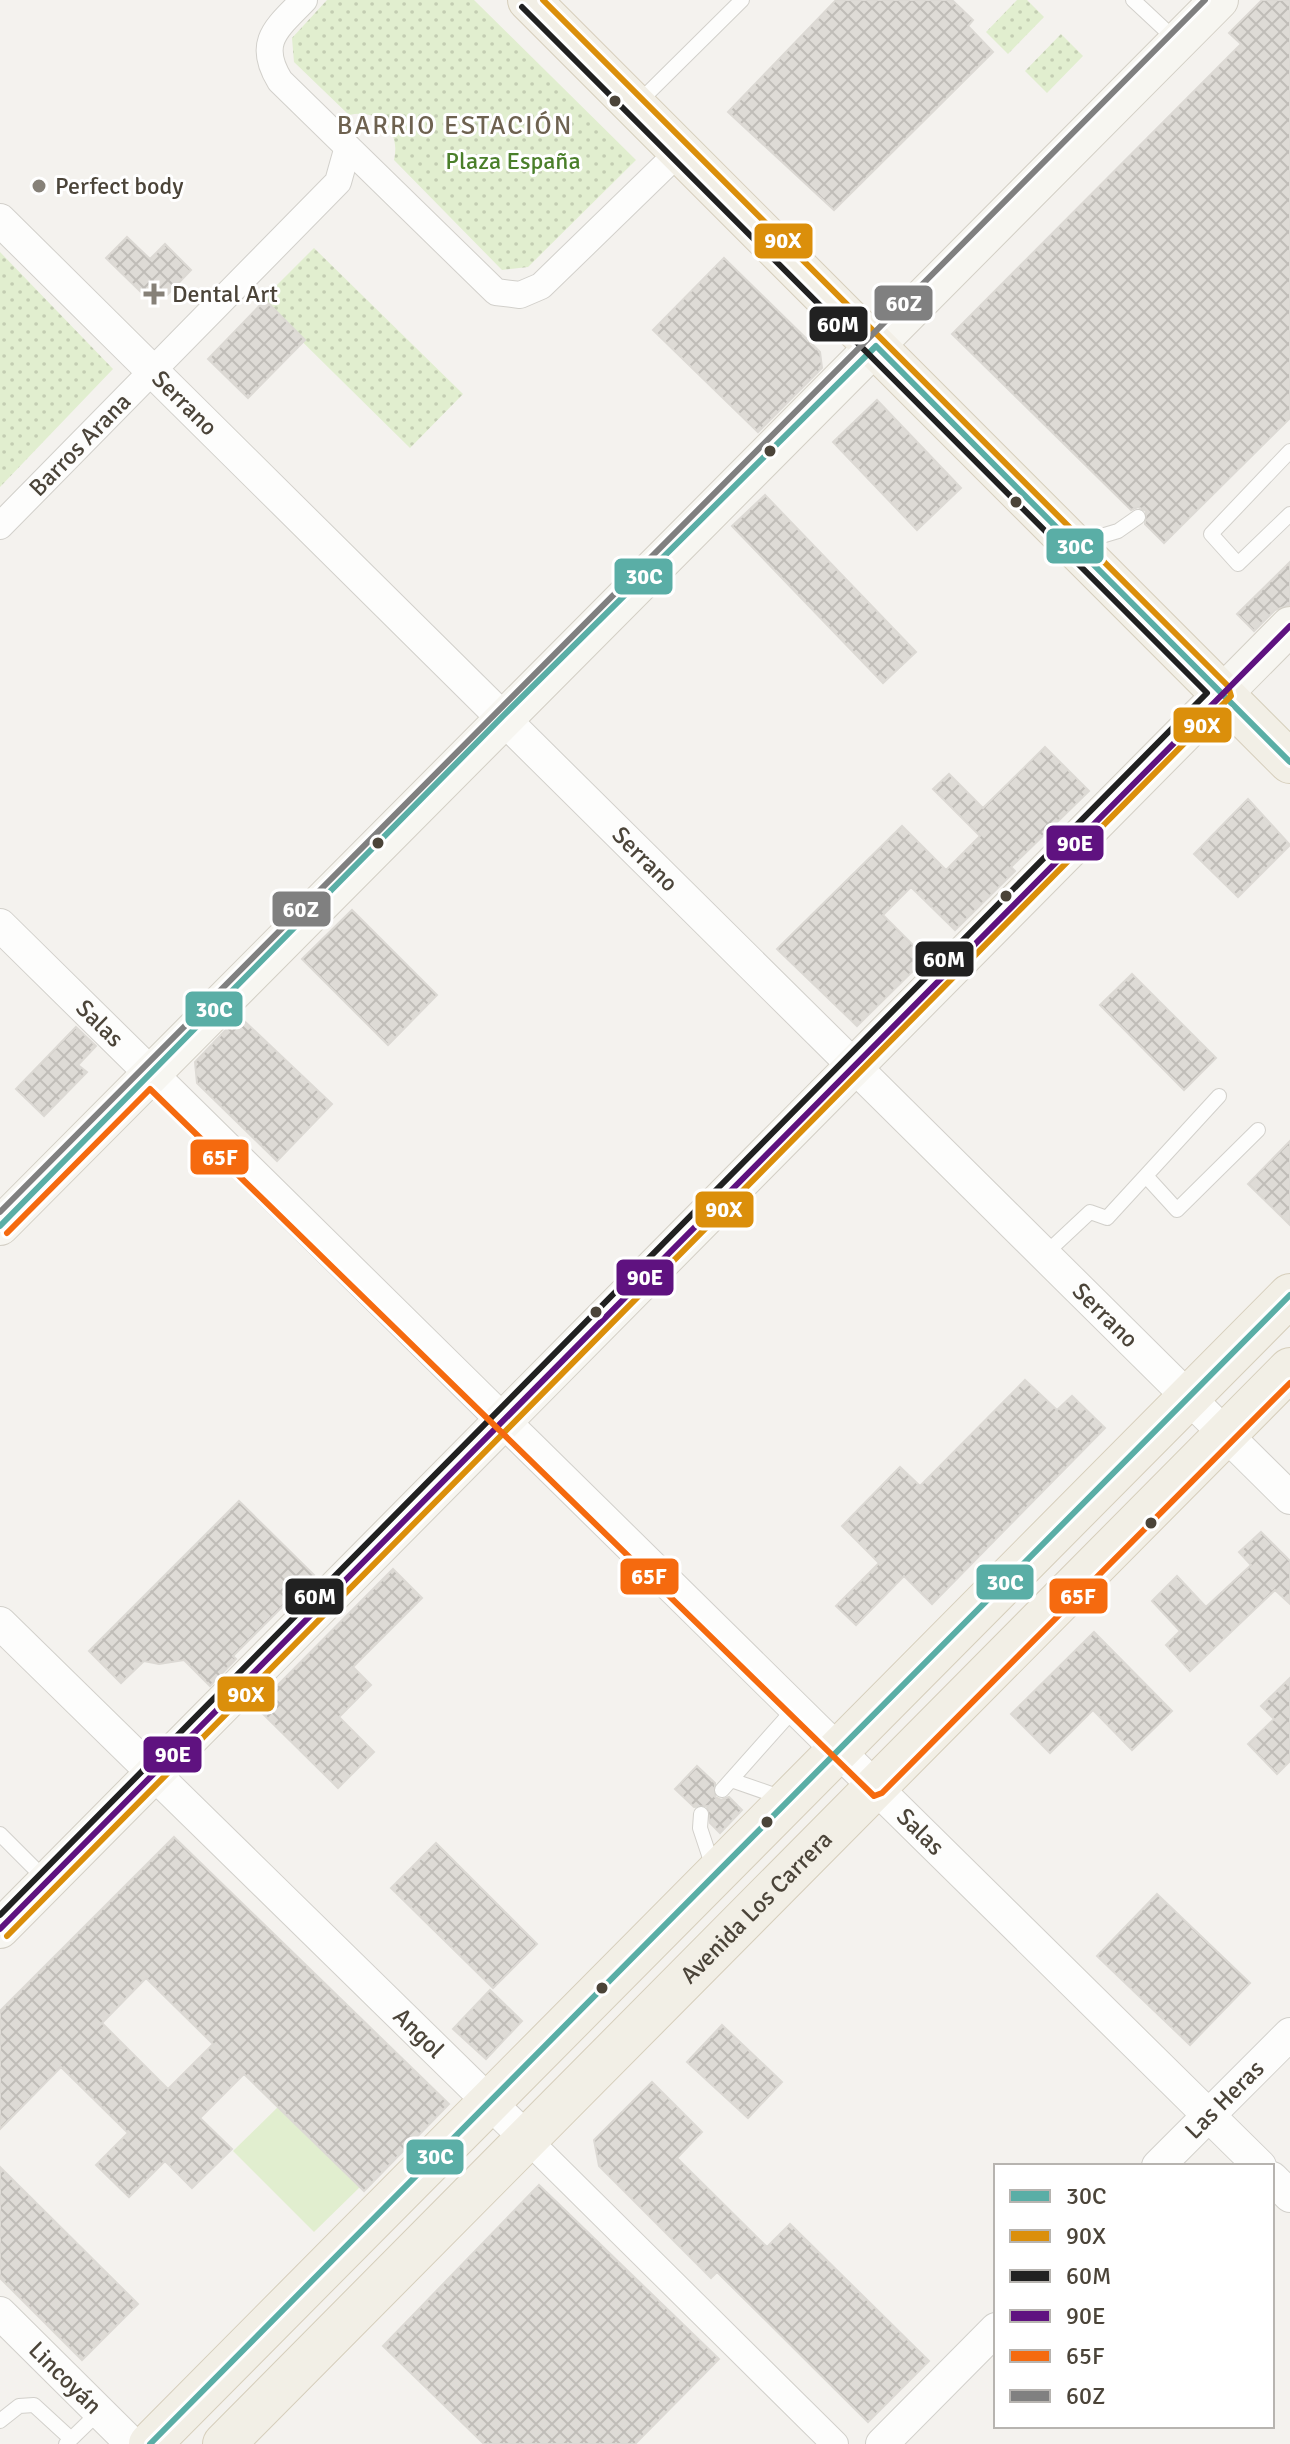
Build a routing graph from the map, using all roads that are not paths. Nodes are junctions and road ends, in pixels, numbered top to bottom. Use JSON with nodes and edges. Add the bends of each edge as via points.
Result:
{"nodes":[{"id":1,"x":304,"y":0,"type":"edge"},
{"id":2,"x":529,"y":0,"type":"edge"},
{"id":3,"x":742,"y":0,"type":"edge"},
{"id":4,"x":1133,"y":0,"type":"edge"},
{"id":5,"x":1219,"y":0,"type":"edge"},
{"id":6,"x":1177,"y":41,"type":"junction"},
{"id":7,"x":635,"y":105,"type":"junction"},
{"id":8,"x":347,"y":150,"type":"junction"},
{"id":9,"x":681,"y":150,"type":"junction"},
{"id":10,"x":0,"y":220,"type":"edge"},
{"id":11,"x":876,"y":346,"type":"junction"},
{"id":12,"x":153,"y":370,"type":"junction"},
{"id":13,"x":1290,"y":451,"type":"edge"},
{"id":14,"x":1290,"y":514,"type":"edge"},
{"id":15,"x":1138,"y":517,"type":"dead end"},
{"id":16,"x":0,"y":526,"type":"edge"},
{"id":17,"x":1074,"y":544,"type":"junction"},
{"id":18,"x":1290,"y":626,"type":"edge"},
{"id":19,"x":1221,"y":693,"type":"junction"},
{"id":20,"x":503,"y":716,"type":"junction"},
{"id":21,"x":1290,"y":762,"type":"edge"},
{"id":22,"x":0,"y":925,"type":"edge"},
{"id":23,"x":853,"y":1065,"type":"junction"},
{"id":24,"x":150,"y":1075,"type":"junction"},
{"id":25,"x":1219,"y":1096,"type":"dead end"},
{"id":26,"x":1258,"y":1130,"type":"dead end"},
{"id":27,"x":1146,"y":1176,"type":"junction"},
{"id":28,"x":0,"y":1226,"type":"edge"},
{"id":29,"x":1044,"y":1255,"type":"junction"},
{"id":30,"x":1290,"y":1295,"type":"edge"},
{"id":31,"x":1290,"y":1369,"type":"edge"},
{"id":32,"x":1188,"y":1398,"type":"junction"},
{"id":33,"x":506,"y":1420,"type":"junction"},
{"id":34,"x":1226,"y":1435,"type":"junction"},
{"id":35,"x":1290,"y":1498,"type":"edge"},
{"id":36,"x":0,"y":1623,"type":"edge"},
{"id":37,"x":795,"y":1708,"type":"junction"},
{"id":38,"x":840,"y":1751,"type":"junction"},
{"id":39,"x":151,"y":1775,"type":"junction"},
{"id":40,"x":875,"y":1786,"type":"junction"},
{"id":41,"x":791,"y":1801,"type":"junction"},
{"id":42,"x":701,"y":1814,"type":"dead end"},
{"id":43,"x":0,"y":1834,"type":"edge"},
{"id":44,"x":714,"y":1879,"type":"junction"},
{"id":45,"x":48,"y":1881,"type":"junction"},
{"id":46,"x":0,"y":1929,"type":"edge"},
{"id":47,"x":1290,"y":2034,"type":"edge"},
{"id":48,"x":489,"y":2102,"type":"junction"},
{"id":49,"x":1209,"y":2115,"type":"junction"},
{"id":50,"x":525,"y":2137,"type":"junction"},
{"id":51,"x":1160,"y":2164,"type":"edge"},
{"id":52,"x":1258,"y":2164,"type":"edge"},
{"id":53,"x":1274,"y":2180,"type":"edge"},
{"id":54,"x":1290,"y":2196,"type":"edge"},
{"id":55,"x":0,"y":2313,"type":"edge"},
{"id":56,"x":994,"y":2331,"type":"edge"},
{"id":57,"x":99,"y":2412,"type":"junction"},
{"id":58,"x":0,"y":2421,"type":"edge"},
{"id":59,"x":69,"y":2442,"type":"edge"},
{"id":60,"x":132,"y":2444,"type":"edge"},
{"id":61,"x":150,"y":2444,"type":"edge"},
{"id":62,"x":224,"y":2444,"type":"edge"},
{"id":63,"x":835,"y":2444,"type":"edge"},
{"id":64,"x":882,"y":2444,"type":"edge"}],
"edges":[{"from":1,"to":8,"type":"street","via":[[272,35],[271,63],[280,81]]},
{"from":2,"to":7,"type":"main road"},
{"from":3,"to":7,"type":"lane"},
{"from":4,"to":6,"type":"lane"},
{"from":5,"to":6,"type":"main road"},
{"from":6,"to":11,"type":"main road"},
{"from":7,"to":9,"type":"main road"},
{"from":8,"to":9,"type":"street","via":[[503,295],[541,286]]},
{"from":8,"to":12,"type":"street","name":"Barros Arana","via":[[338,182]]},
{"from":9,"to":11,"type":"main road"},
{"from":10,"to":12,"type":"street","name":"Serrano"},
{"from":11,"to":17,"type":"main road"},
{"from":11,"to":20,"type":"main road"},
{"from":12,"to":16,"type":"street","name":"Barros Arana"},
{"from":12,"to":20,"type":"street","name":"Serrano"},
{"from":13,"to":14,"type":"lane","via":[[1211,534],[1238,564]]},
{"from":15,"to":17,"type":"lane","via":[[1118,531]]},
{"from":17,"to":19,"type":"main road"},
{"from":18,"to":19,"type":"main road"},
{"from":19,"to":21,"type":"main road"},
{"from":19,"to":23,"type":"main road"},
{"from":20,"to":23,"type":"street","name":"Serrano"},
{"from":20,"to":24,"type":"main road"},
{"from":22,"to":24,"type":"street","name":"Salas"},
{"from":23,"to":29,"type":"street","name":"Serrano"},
{"from":23,"to":33,"type":"main road"},
{"from":24,"to":28,"type":"main road"},
{"from":24,"to":33,"type":"street","name":"Salas"},
{"from":25,"to":27,"type":"lane"},
{"from":26,"to":27,"type":"lane","via":[[1177,1210]]},
{"from":27,"to":29,"type":"lane","via":[[1107,1218],[1090,1212]]},
{"from":29,"to":32,"type":"street","name":"Serrano"},
{"from":30,"to":32,"type":"main road","name":"Avenida Los Carrera"},
{"from":31,"to":34,"type":"main road","name":"Avenida Los Carrera"},
{"from":32,"to":34,"type":"street","name":"Serrano"},
{"from":32,"to":38,"type":"main road","name":"Avenida Los Carrera"},
{"from":33,"to":37,"type":"street","name":"Salas"},
{"from":33,"to":39,"type":"main road"},
{"from":34,"to":35,"type":"street","name":"Serrano"},
{"from":34,"to":40,"type":"main road","name":"Avenida Los Carrera"},
{"from":36,"to":39,"type":"street","name":"Angol"},
{"from":37,"to":38,"type":"street","name":"Salas"},
{"from":37,"to":41,"type":"lane","via":[[726,1785]]},
{"from":38,"to":40,"type":"street","name":"Salas"},
{"from":38,"to":41,"type":"main road","name":"Avenida Los Carrera"},
{"from":39,"to":45,"type":"main road"},
{"from":39,"to":48,"type":"street","name":"Angol"},
{"from":40,"to":49,"type":"street","name":"Salas"},
{"from":40,"to":50,"type":"main road","name":"Avenida Los Carrera"},
{"from":41,"to":44,"type":"main road","name":"Avenida Los Carrera"},
{"from":42,"to":44,"type":"lane"},
{"from":43,"to":45,"type":"lane"},
{"from":44,"to":48,"type":"main road","name":"Avenida Los Carrera"},
{"from":45,"to":46,"type":"main road"},
{"from":47,"to":49,"type":"street","name":"Las Heras"},
{"from":48,"to":50,"type":"street","name":"Angol"},
{"from":48,"to":61,"type":"main road","name":"Avenida Los Carrera"},
{"from":49,"to":51,"type":"street","name":"Las Heras"},
{"from":49,"to":52,"type":"street","name":"Salas"},
{"from":50,"to":62,"type":"main road","name":"Avenida Los Carrera"},
{"from":50,"to":63,"type":"street","name":"Angol"},
{"from":53,"to":54,"type":"street"},
{"from":55,"to":57,"type":"street","name":"Lincoyán"},
{"from":56,"to":64,"type":"street"},
{"from":57,"to":59,"type":"lane"},
{"from":57,"to":60,"type":"street","name":"Lincoyán"},
{"from":58,"to":59,"type":"lane","via":[[19,2406],[34,2405]]}]}
